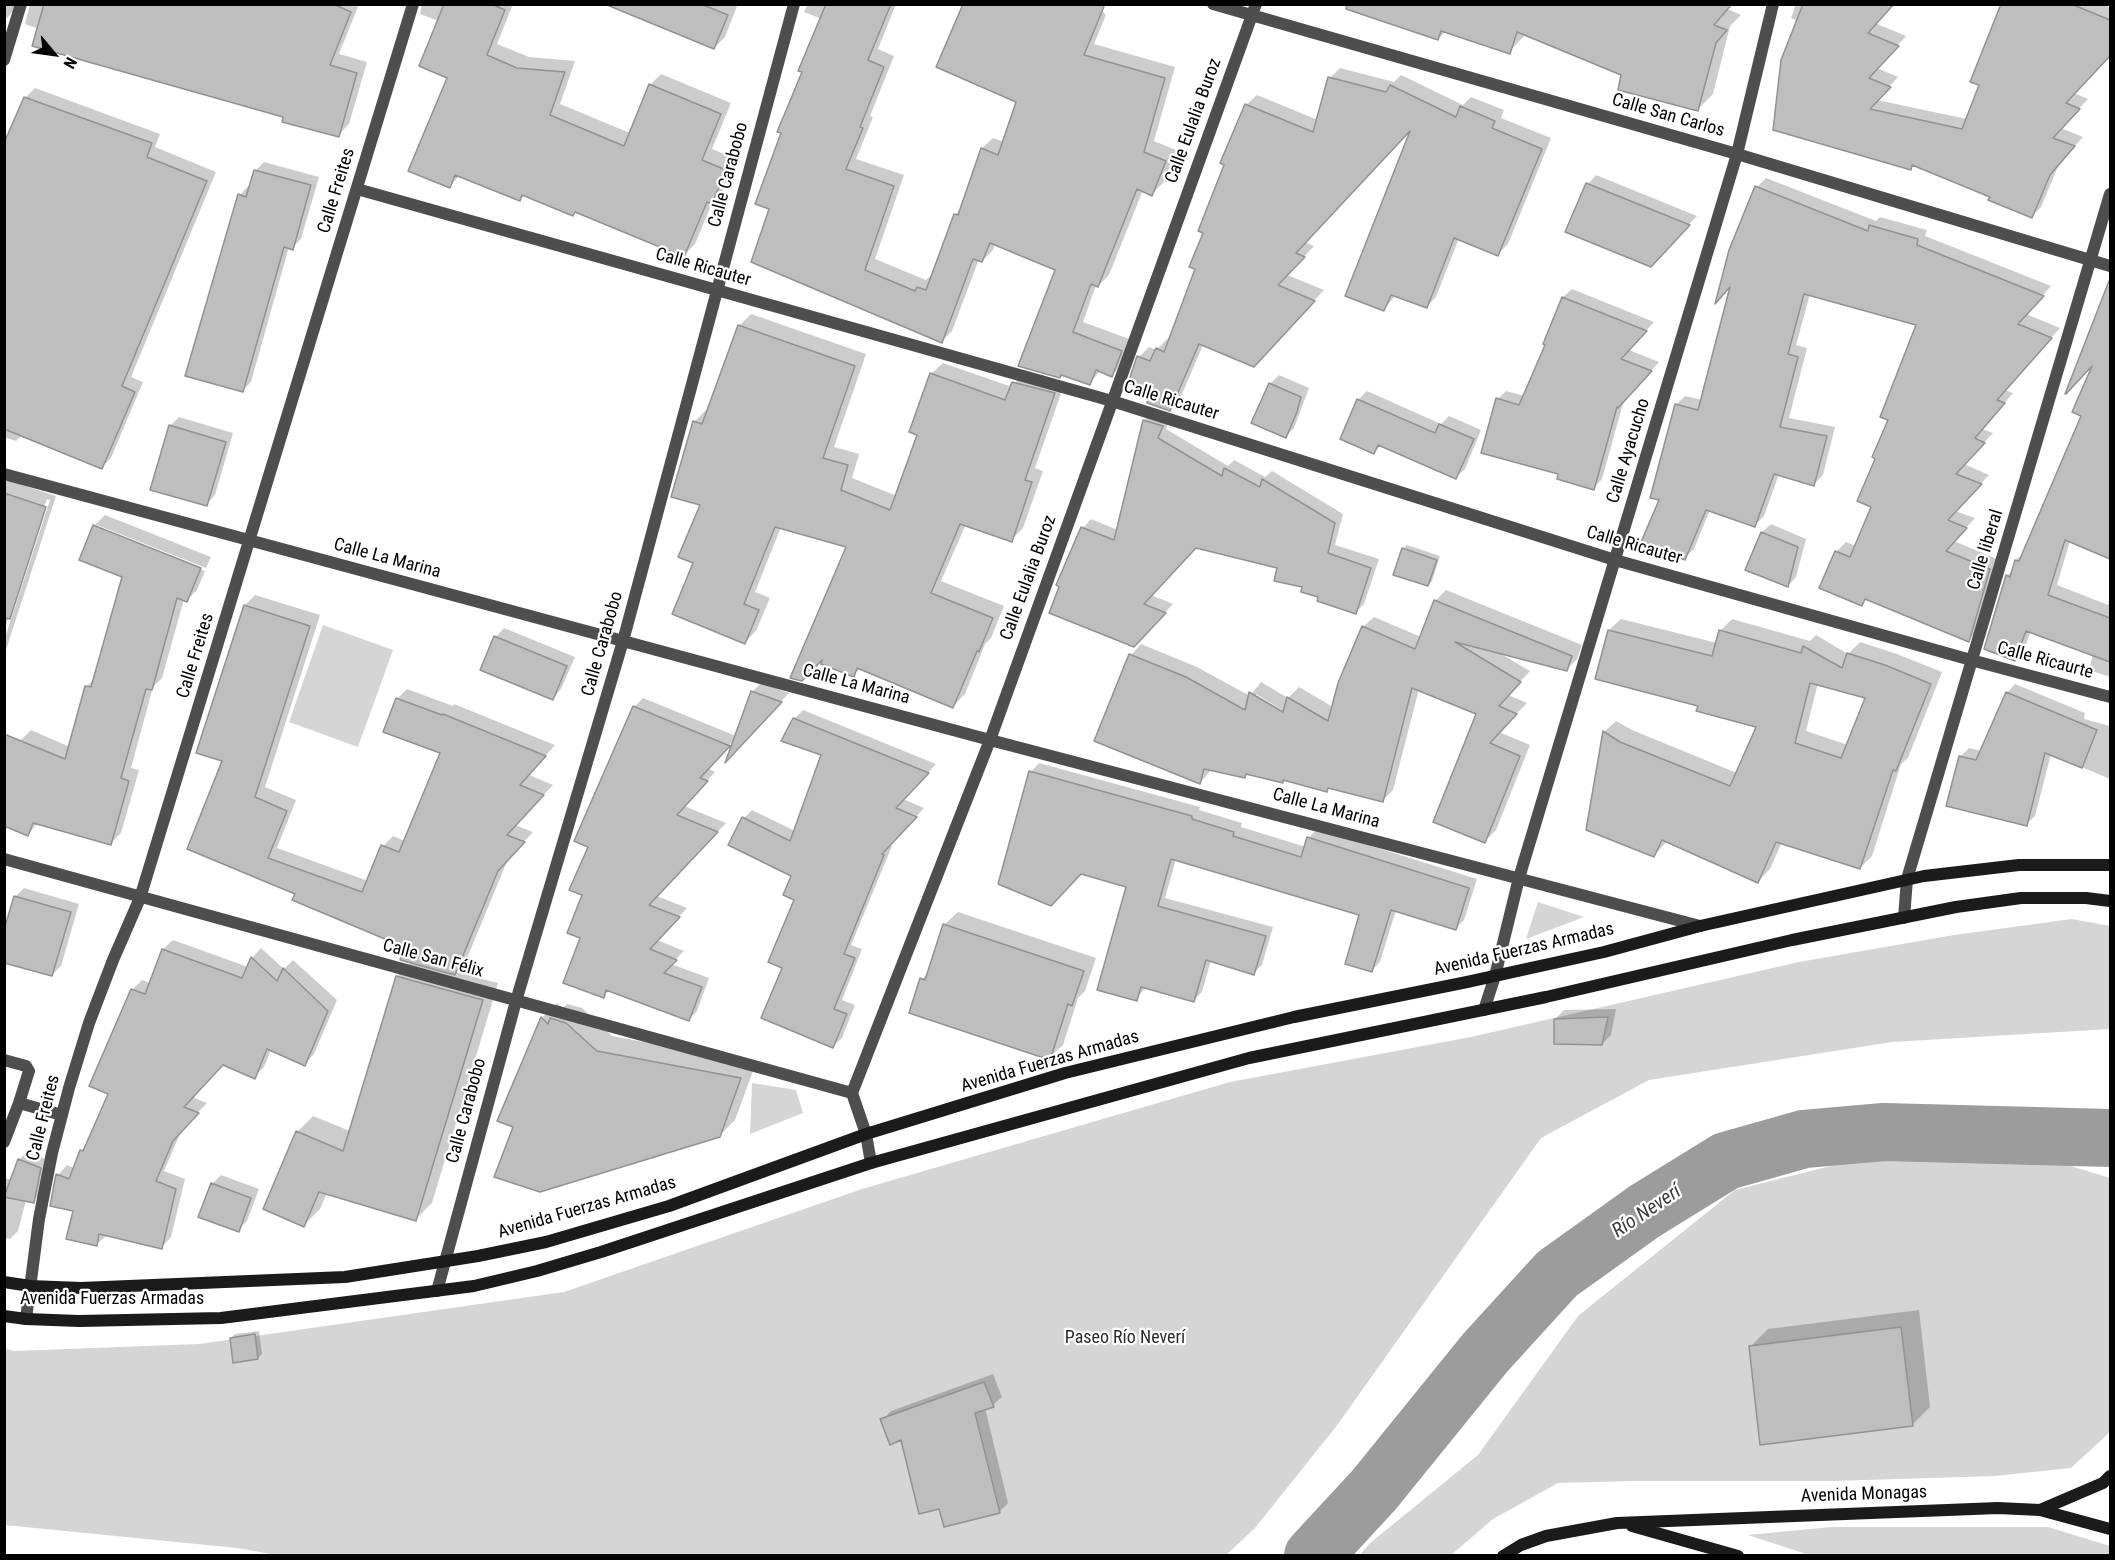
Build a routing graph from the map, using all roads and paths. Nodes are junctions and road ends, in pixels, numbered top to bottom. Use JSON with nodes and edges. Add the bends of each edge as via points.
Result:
{"nodes":[{"id":1,"x":21,"y":4,"type":"edge"},
{"id":2,"x":412,"y":4,"type":"edge"},
{"id":3,"x":794,"y":4,"type":"edge"},
{"id":4,"x":1213,"y":4,"type":"edge"},
{"id":5,"x":1773,"y":4,"type":"edge"},
{"id":6,"x":1254,"y":10,"type":"edge"},
{"id":7,"x":4,"y":60,"type":"edge"},
{"id":8,"x":1737,"y":154,"type":"junction"},
{"id":9,"x":357,"y":189,"type":"junction"},
{"id":10,"x":2110,"y":194,"type":"edge"},
{"id":11,"x":2092,"y":261,"type":"junction"},
{"id":12,"x":2110,"y":266,"type":"edge"},
{"id":13,"x":717,"y":291,"type":"junction"},
{"id":14,"x":1112,"y":401,"type":"junction"},
{"id":15,"x":4,"y":474,"type":"edge"},
{"id":16,"x":250,"y":541,"type":"junction"},
{"id":17,"x":1615,"y":560,"type":"junction"},
{"id":18,"x":623,"y":641,"type":"junction"},
{"id":19,"x":1971,"y":660,"type":"junction"},
{"id":20,"x":2110,"y":697,"type":"edge"},
{"id":21,"x":990,"y":740,"type":"junction"},
{"id":22,"x":4,"y":859,"type":"edge"},
{"id":23,"x":2110,"y":865,"type":"edge"},
{"id":24,"x":1519,"y":878,"type":"junction"},
{"id":25,"x":1907,"y":879,"type":"junction"},
{"id":26,"x":140,"y":898,"type":"junction"},
{"id":27,"x":2110,"y":901,"type":"edge"},
{"id":28,"x":1904,"y":918,"type":"junction"},
{"id":29,"x":1700,"y":926,"type":"junction"},
{"id":30,"x":1495,"y":976,"type":"junction"},
{"id":31,"x":516,"y":1001,"type":"junction"},
{"id":32,"x":1484,"y":1010,"type":"junction"},
{"id":33,"x":4,"y":1060,"type":"edge"},
{"id":34,"x":852,"y":1093,"type":"junction"},
{"id":35,"x":19,"y":1103,"type":"junction"},
{"id":36,"x":62,"y":1115,"type":"junction"},
{"id":37,"x":866,"y":1134,"type":"junction"},
{"id":38,"x":4,"y":1142,"type":"edge"},
{"id":39,"x":871,"y":1163,"type":"junction"},
{"id":40,"x":443,"y":1263,"type":"junction"},
{"id":41,"x":4,"y":1282,"type":"edge"},
{"id":42,"x":30,"y":1286,"type":"junction"},
{"id":43,"x":437,"y":1292,"type":"junction"},
{"id":44,"x":4,"y":1316,"type":"edge"},
{"id":45,"x":27,"y":1319,"type":"junction"},
{"id":46,"x":2110,"y":1476,"type":"edge"},
{"id":47,"x":2040,"y":1510,"type":"junction"},
{"id":48,"x":1617,"y":1522,"type":"junction"},
{"id":49,"x":2110,"y":1529,"type":"edge"},
{"id":50,"x":1503,"y":1556,"type":"edge"},
{"id":51,"x":1738,"y":1556,"type":"edge"}],
"edges":[{"from":1,"to":7,"type":"street"},
{"from":2,"to":9,"type":"street","name":"Calle Freites"},
{"from":3,"to":13,"type":"street","name":"Calle Carabobo"},
{"from":4,"to":6,"type":"street","name":"Calle San Carlos"},
{"from":5,"to":8,"type":"street","name":"Calle Ayacucho"},
{"from":6,"to":8,"type":"street","name":"Calle San Carlos"},
{"from":6,"to":14,"type":"street","name":"Calle Eulalia Buroz"},
{"from":8,"to":11,"type":"street","name":"Calle San Carlos"},
{"from":8,"to":17,"type":"street","name":"Calle Ayacucho"},
{"from":9,"to":13,"type":"street","name":"Calle Ricauter"},
{"from":9,"to":16,"type":"street","name":"Calle Freites"},
{"from":10,"to":11,"type":"street","name":"Calle liberal"},
{"from":11,"to":12,"type":"street","name":"Calle San Carlos"},
{"from":11,"to":19,"type":"street","name":"Calle liberal"},
{"from":13,"to":14,"type":"street","name":"Calle Ricauter"},
{"from":13,"to":18,"type":"street","name":"Calle Carabobo"},
{"from":14,"to":17,"type":"street","name":"Calle Ricauter"},
{"from":14,"to":21,"type":"street","name":"Calle Eulalia Buroz"},
{"from":15,"to":16,"type":"street","name":"Calle La Marina"},
{"from":16,"to":18,"type":"street","name":"Calle La Marina"},
{"from":16,"to":26,"type":"street","name":"Calle Freites"},
{"from":17,"to":19,"type":"street","name":"Calle Ricauter"},
{"from":17,"to":24,"type":"street","name":"Calle Ayacucho"},
{"from":18,"to":21,"type":"street","name":"Calle La Marina"},
{"from":18,"to":31,"type":"street","name":"Calle Carabobo"},
{"from":19,"to":20,"type":"street","name":"Calle Ricaurte"},
{"from":19,"to":25,"type":"street","name":"Calle liberal"},
{"from":21,"to":24,"type":"street","name":"Calle La Marina"},
{"from":21,"to":34,"type":"street","name":"Calle Eulalia Buroz"},
{"from":22,"to":26,"type":"street","name":"Calle San Félix"},
{"from":23,"to":25,"type":"street","name":"Avenida Fuerzas Armadas","via":[[2019,865]]},
{"from":24,"to":29,"type":"street","name":"Calle La Marina"},
{"from":24,"to":30,"type":"street","name":"Calle Ayacucho"},
{"from":25,"to":28,"type":"street","name":"Calle liberal"},
{"from":25,"to":29,"type":"street","name":"Avenida Fuerzas Armadas"},
{"from":26,"to":31,"type":"street","name":"Calle San Félix"},
{"from":26,"to":36,"type":"street","name":"Calle Freites","via":[[89,1023]]},
{"from":27,"to":28,"type":"street","name":"Avenida Fuerzas Armadas","via":[[2021,898]]},
{"from":28,"to":32,"type":"street","name":"Avenida Fuerzas Armadas"},
{"from":29,"to":30,"type":"street","name":"Avenida Fuerzas Armadas"},
{"from":30,"to":32,"type":"street","name":"Calle Ayacucho"},
{"from":30,"to":37,"type":"street","name":"Avenida Fuerzas Armadas","via":[[1294,1017],[1065,1073]]},
{"from":31,"to":34,"type":"street","name":"Calle San Félix"},
{"from":31,"to":40,"type":"street","name":"Calle Carabobo"},
{"from":32,"to":39,"type":"street","name":"Avenida Fuerzas Armadas","via":[[1249,1058]]},
{"from":33,"to":35,"type":"street","via":[[26,1066],[29,1071]]},
{"from":34,"to":37,"type":"street"},
{"from":35,"to":36,"type":"street"},
{"from":35,"to":38,"type":"street"},
{"from":36,"to":42,"type":"street","name":"Calle Freites","via":[[39,1219]]},
{"from":37,"to":39,"type":"street"},
{"from":37,"to":40,"type":"street","name":"Avenida Fuerzas Armadas","via":[[647,1213],[546,1242]]},
{"from":39,"to":43,"type":"street","name":"Avenida Fuerzas Armadas","via":[[601,1252],[506,1279]]},
{"from":40,"to":42,"type":"street","name":"Avenida Fuerzas Armadas","via":[[345,1277],[81,1288]]},
{"from":40,"to":43,"type":"street","name":"Calle Carabobo"},
{"from":41,"to":42,"type":"street","name":"Avenida Fuerzas Armadas"},
{"from":42,"to":45,"type":"street","name":"Calle Freites"},
{"from":43,"to":45,"type":"street","name":"Avenida Fuerzas Armadas","via":[[221,1318]]},
{"from":44,"to":45,"type":"street","name":"Avenida Fuerzas Armadas"},
{"from":46,"to":47,"type":"street","via":[[2103,1483]]},
{"from":47,"to":48,"type":"street","name":"Avenida Monagas","via":[[1998,1508]]},
{"from":47,"to":49,"type":"street","name":"Avenida Monagas"},
{"from":48,"to":50,"type":"street","name":"Avenida Monagas","via":[[1546,1536]]},
{"from":48,"to":51,"type":"street","name":"Avenida Monagas"}]}
